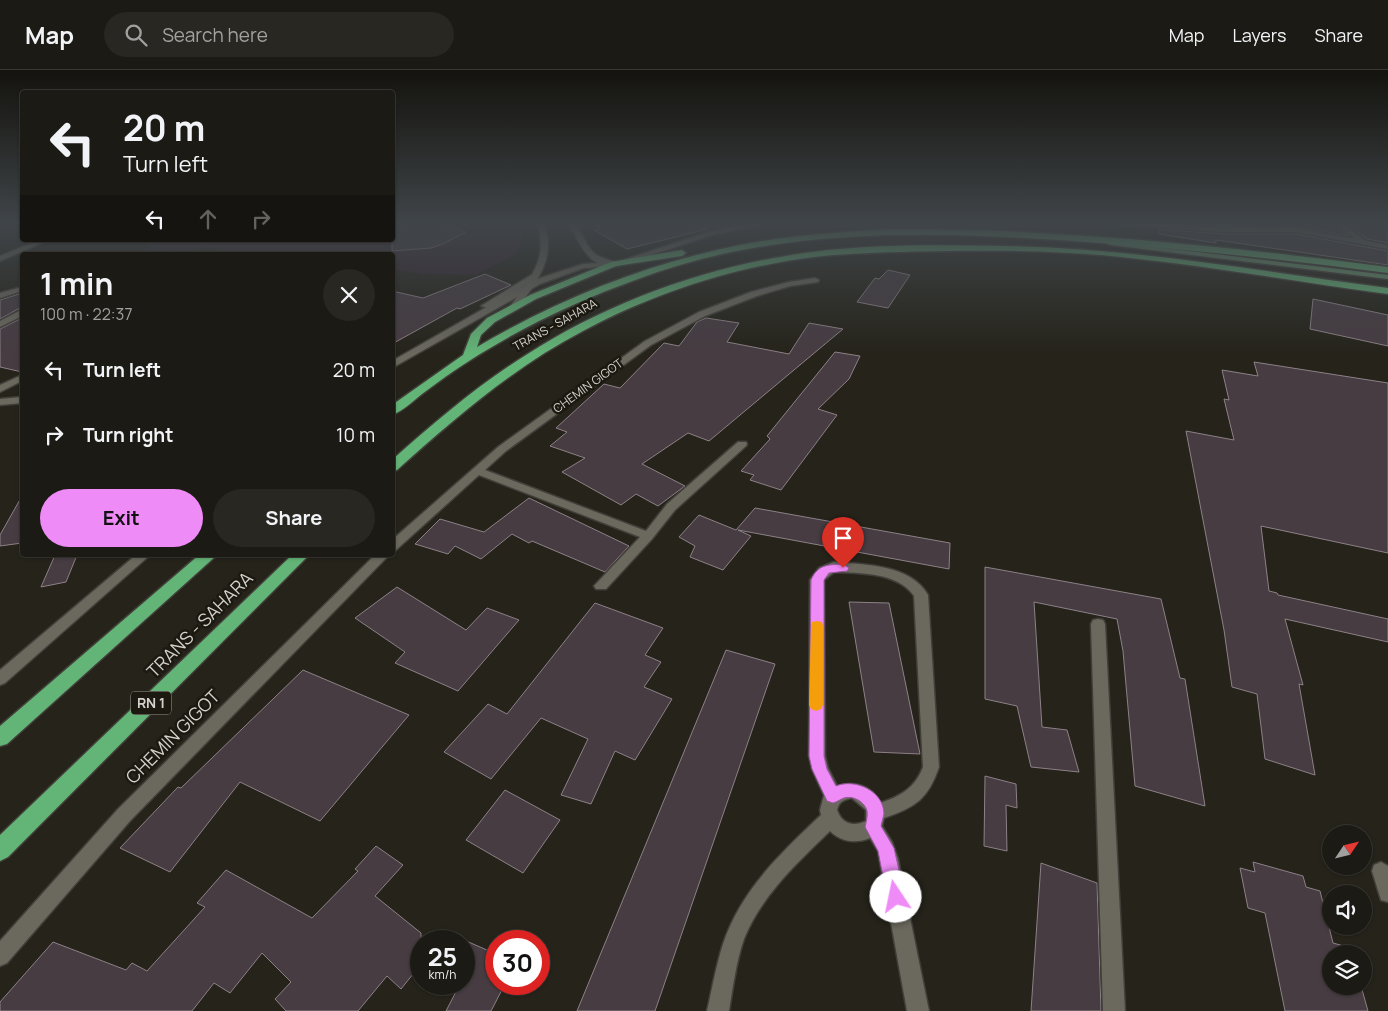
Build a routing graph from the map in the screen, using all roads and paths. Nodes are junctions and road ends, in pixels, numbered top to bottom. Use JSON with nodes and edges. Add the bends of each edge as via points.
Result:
{"nodes":[{"id":1,"x":540,"y":266,"type":"edge"},
{"id":2,"x":584,"y":266,"type":"edge"},
{"id":3,"x":609,"y":266,"type":"edge"},
{"id":4,"x":669,"y":266,"type":"edge"},
{"id":5,"x":755,"y":266,"type":"edge"},
{"id":6,"x":1207,"y":266,"type":"edge"},
{"id":7,"x":1236,"y":266,"type":"edge"},
{"id":8,"x":1298,"y":266,"type":"edge"},
{"id":9,"x":1353,"y":266,"type":"edge"},
{"id":10,"x":1388,"y":270,"type":"edge"},
{"id":11,"x":534,"y":277,"type":"junction"},
{"id":12,"x":1388,"y":277,"type":"edge"},
{"id":13,"x":815,"y":280,"type":"dead end"},
{"id":14,"x":1388,"y":285,"type":"edge"},
{"id":15,"x":529,"y":286,"type":"junction"},
{"id":16,"x":20,"y":290,"type":"edge"},
{"id":17,"x":1388,"y":291,"type":"edge"},
{"id":18,"x":0,"y":296,"type":"edge"},
{"id":19,"x":485,"y":306,"type":"dead end"},
{"id":20,"x":513,"y":308,"type":"junction"},
{"id":21,"x":20,"y":314,"type":"edge"},
{"id":22,"x":0,"y":324,"type":"edge"},
{"id":23,"x":468,"y":356,"type":"junction"},
{"id":24,"x":395,"y":363,"type":"edge"},
{"id":25,"x":20,"y":379,"type":"edge"},
{"id":26,"x":0,"y":389,"type":"edge"},
{"id":27,"x":20,"y":400,"type":"edge"},
{"id":28,"x":0,"y":402,"type":"edge"},
{"id":29,"x":395,"y":409,"type":"edge"},
{"id":30,"x":742,"y":444,"type":"dead end"},
{"id":31,"x":395,"y":464,"type":"edge"},
{"id":32,"x":478,"y":471,"type":"junction"},
{"id":33,"x":648,"y":536,"type":"junction"},
{"id":34,"x":395,"y":544,"type":"edge"},
{"id":35,"x":142,"y":557,"type":"edge"},
{"id":36,"x":207,"y":557,"type":"edge"},
{"id":37,"x":299,"y":557,"type":"edge"},
{"id":38,"x":381,"y":557,"type":"edge"},
{"id":39,"x":601,"y":586,"type":"dead end"},
{"id":40,"x":1098,"y":624,"type":"dead end"},
{"id":41,"x":0,"y":679,"type":"edge"},
{"id":42,"x":0,"y":738,"type":"edge"},
{"id":43,"x":833,"y":796,"type":"junction"},
{"id":44,"x":830,"y":819,"type":"junction"},
{"id":45,"x":874,"y":820,"type":"junction"},
{"id":46,"x":0,"y":850,"type":"edge"},
{"id":47,"x":1380,"y":871,"type":"dead end"},
{"id":48,"x":1388,"y":893,"type":"edge"},
{"id":49,"x":0,"y":956,"type":"edge"},
{"id":50,"x":718,"y":1011,"type":"edge"},
{"id":51,"x":918,"y":1011,"type":"edge"},
{"id":52,"x":1114,"y":1011,"type":"edge"}],
"edges":[{"from":1,"to":11,"type":"street"},
{"from":2,"to":15,"type":"street"},
{"from":3,"to":20,"type":"highway"},
{"from":4,"to":23,"type":"highway","name":"TRANS - SAHARA","via":[[610,286],[537,319]]},
{"from":5,"to":31,"type":"highway","name":"TRANS - SAHARA","via":[[730,271],[650,298],[580,328],[487,386]]},
{"from":6,"to":17,"type":"highway","name":"TRANS - SAHARA"},
{"from":7,"to":14,"type":"main road"},
{"from":8,"to":12,"type":"main road","name":"TRANS - SAHARA"},
{"from":9,"to":10,"type":"highway","name":"TRANS - SAHARA"},
{"from":11,"to":15,"type":"street"},
{"from":11,"to":19,"type":"street"},
{"from":13,"to":32,"type":"street","name":"CHEMIN GIGOT","via":[[789,284],[728,304],[648,343],[502,449]]},
{"from":15,"to":20,"type":"street"},
{"from":15,"to":24,"type":"street"},
{"from":16,"to":18,"type":"street"},
{"from":20,"to":23,"type":"highway","via":[[491,320],[476,334]]},
{"from":21,"to":22,"type":"street"},
{"from":23,"to":29,"type":"highway","name":"TRANS - SAHARA"},
{"from":25,"to":26,"type":"street"},
{"from":27,"to":28,"type":"street"},
{"from":30,"to":33,"type":"street","via":[[671,507]]},
{"from":32,"to":33,"type":"street"},
{"from":32,"to":34,"type":"street","name":"CHEMIN GIGOT"},
{"from":33,"to":39,"type":"street"},
{"from":35,"to":41,"type":"street"},
{"from":36,"to":42,"type":"highway"},
{"from":37,"to":46,"type":"highway","name":"TRANS - SAHARA","number":"RN 1"},
{"from":38,"to":49,"type":"street","name":"CHEMIN GIGOT","via":[[124,815]]},
{"from":40,"to":52,"type":"street"},
{"from":43,"to":44,"type":"street","via":[[829,803]]},
{"from":43,"to":45,"type":"street","via":[[852,790],[864,794],[872,802]]},
{"from":43,"to":45,"type":"street","via":[[820,769],[816,749],[818,580],[826,569],[834,567],[898,576],[914,584],[921,595],[931,767],[923,786],[908,802]]},
{"from":44,"to":45,"type":"street","via":[[846,833],[856,835],[866,832]]},
{"from":44,"to":50,"type":"street","via":[[765,884],[750,907],[736,934]]},
{"from":45,"to":51,"type":"street","via":[[889,860]]},
{"from":47,"to":48,"type":"street"}]}
